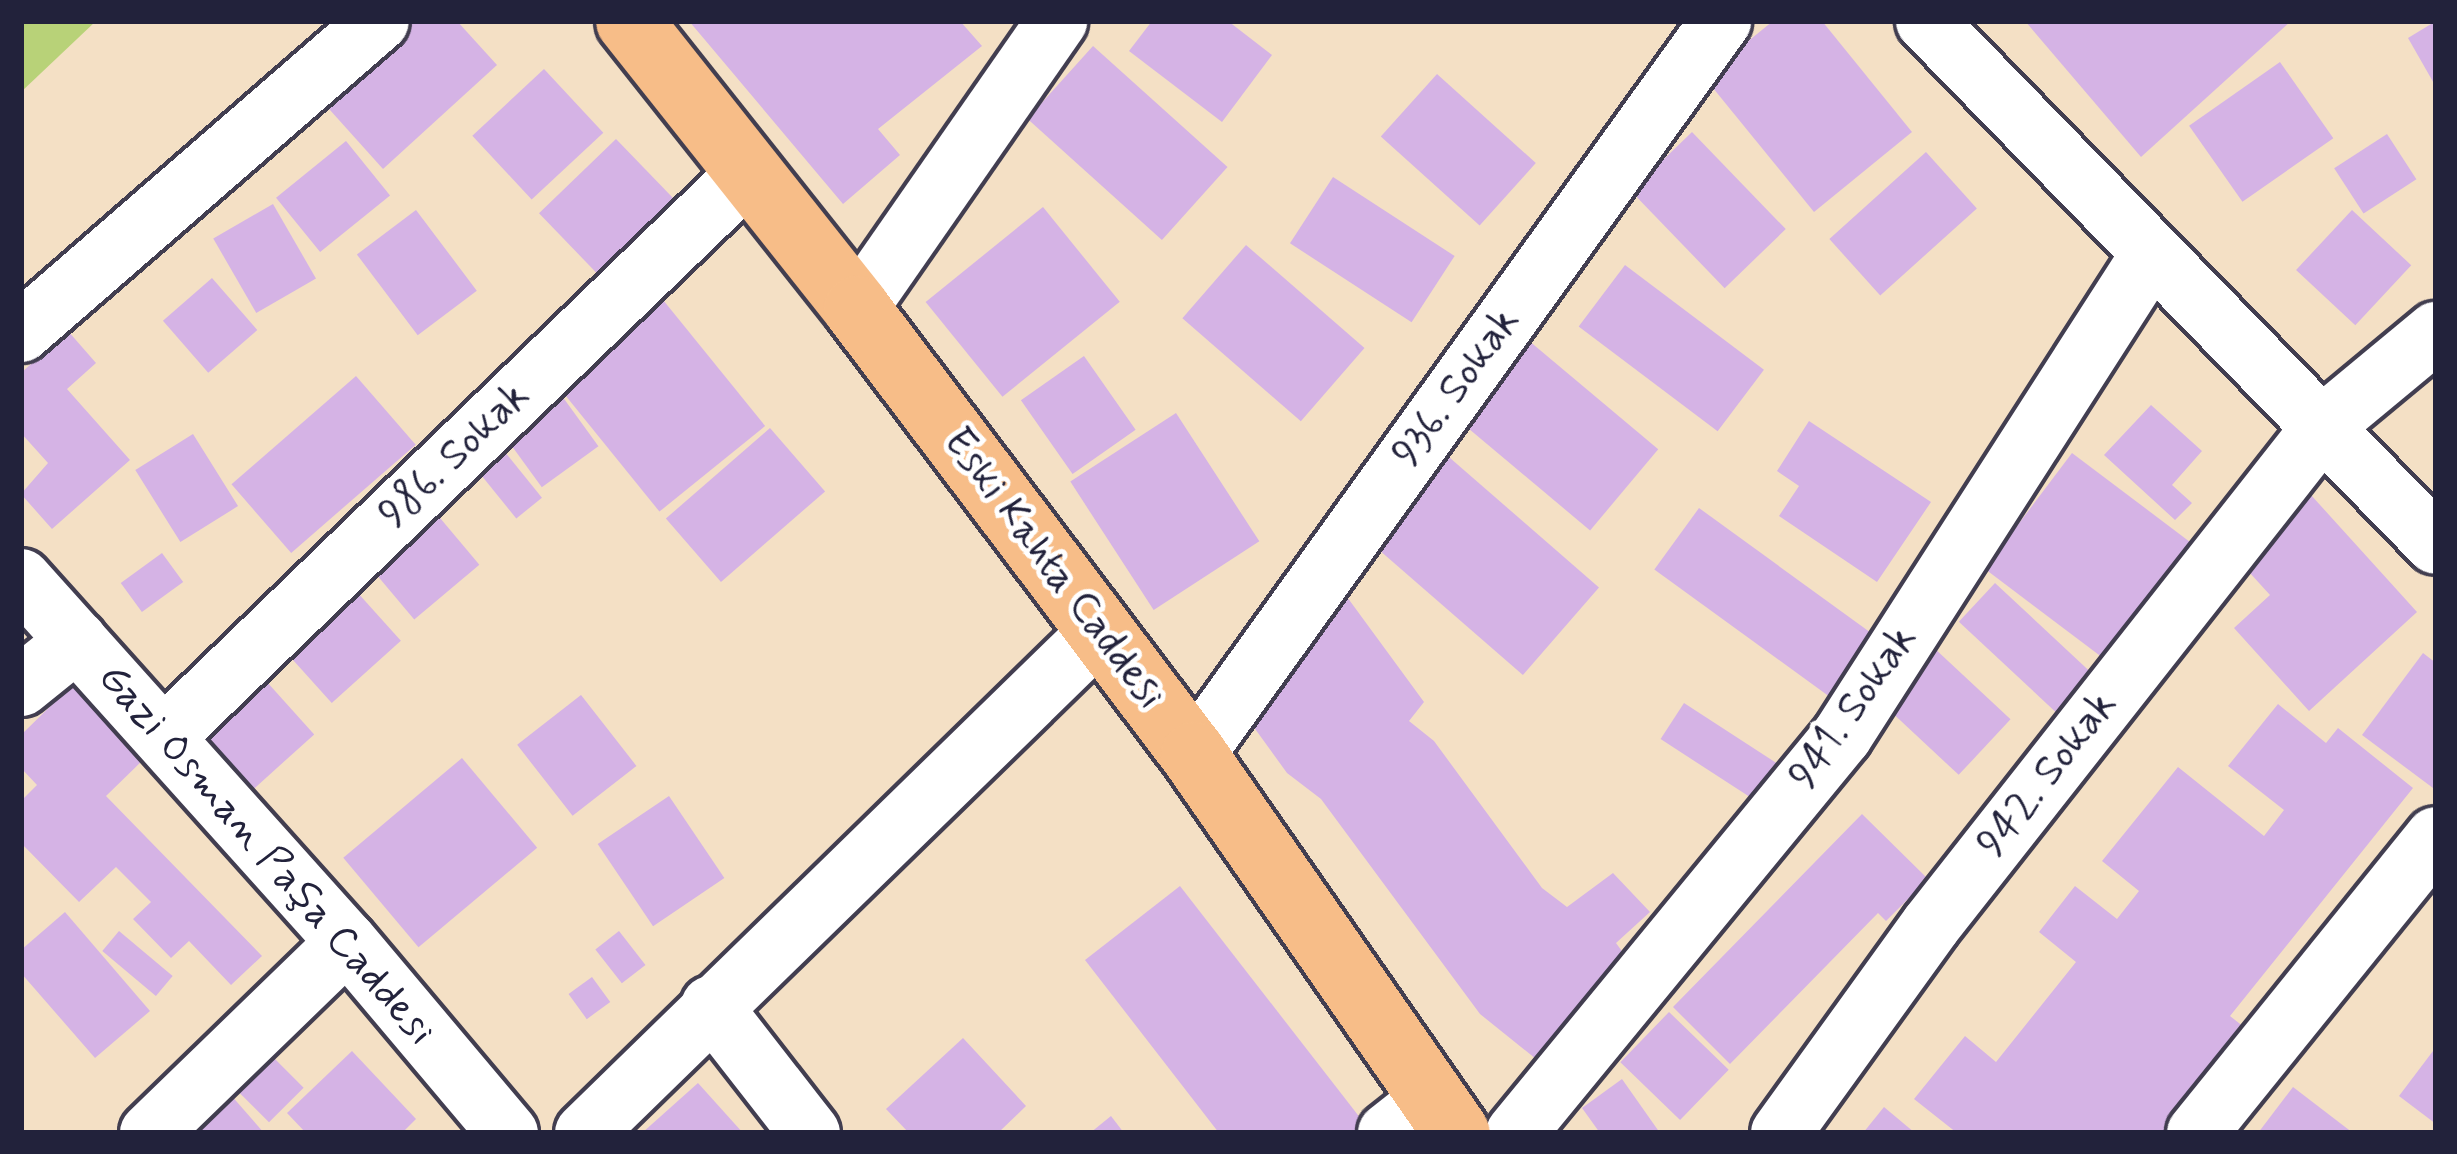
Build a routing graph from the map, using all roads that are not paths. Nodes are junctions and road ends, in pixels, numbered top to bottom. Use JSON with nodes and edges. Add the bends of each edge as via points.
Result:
{"nodes":[{"id":1,"x":379,"y":21,"type":"edge"},
{"id":2,"x":629,"y":21,"type":"edge"},
{"id":3,"x":1057,"y":21,"type":"edge"},
{"id":4,"x":1721,"y":21,"type":"edge"},
{"id":5,"x":1926,"y":21,"type":"edge"},
{"id":6,"x":746,"y":176,"type":"junction"},
{"id":7,"x":2152,"y":253,"type":"junction"},
{"id":8,"x":857,"y":309,"type":"junction"},
{"id":9,"x":21,"y":332,"type":"edge"},
{"id":10,"x":2436,"y":332,"type":"edge"},
{"id":11,"x":2324,"y":425,"type":"junction"},
{"id":12,"x":2436,"y":544,"type":"edge"},
{"id":13,"x":21,"y":579,"type":"edge"},
{"id":14,"x":1100,"y":631,"type":"junction"},
{"id":15,"x":76,"y":641,"type":"junction"},
{"id":16,"x":21,"y":686,"type":"edge"},
{"id":17,"x":164,"y":737,"type":"junction"},
{"id":18,"x":1194,"y":755,"type":"junction"},
{"id":19,"x":2436,"y":838,"type":"edge"},
{"id":20,"x":347,"y":942,"type":"junction"},
{"id":21,"x":711,"y":1006,"type":"junction"},
{"id":22,"x":1425,"y":1122,"type":"edge"},
{"id":23,"x":150,"y":1133,"type":"edge"},
{"id":24,"x":508,"y":1133,"type":"edge"},
{"id":25,"x":585,"y":1133,"type":"edge"},
{"id":26,"x":810,"y":1133,"type":"edge"},
{"id":27,"x":1516,"y":1133,"type":"edge"},
{"id":28,"x":1781,"y":1133,"type":"edge"},
{"id":29,"x":2197,"y":1133,"type":"edge"}],
"edges":[{"from":1,"to":9,"type":"street"},
{"from":2,"to":6,"type":"main road","name":"Eski Kahta Caddesi"},
{"from":3,"to":8,"type":"street"},
{"from":4,"to":18,"type":"street","name":"936. Sokak"},
{"from":5,"to":7,"type":"street"},
{"from":6,"to":8,"type":"main road","name":"Eski Kahta Caddesi"},
{"from":6,"to":17,"type":"street","name":"986. Sokak"},
{"from":7,"to":11,"type":"street"},
{"from":7,"to":27,"type":"street","name":"941. Sokak","via":[[1842,736]]},
{"from":8,"to":14,"type":"main road","name":"Eski Kahta Caddesi"},
{"from":10,"to":11,"type":"street","name":"942. Sokak"},
{"from":11,"to":12,"type":"street"},
{"from":11,"to":28,"type":"street","name":"942. Sokak","via":[[1930,925]]},
{"from":13,"to":15,"type":"street","name":"Gazi Osman Paşa Caddesi"},
{"from":14,"to":18,"type":"main road","name":"Eski Kahta Caddesi"},
{"from":14,"to":21,"type":"street"},
{"from":15,"to":16,"type":"street"},
{"from":15,"to":17,"type":"street","name":"Gazi Osman Paşa Caddesi"},
{"from":17,"to":20,"type":"street","name":"Gazi Osman Paşa Caddesi"},
{"from":18,"to":22,"type":"main road","name":"Eski Kahta Caddesi"},
{"from":19,"to":29,"type":"street"},
{"from":20,"to":23,"type":"street"},
{"from":20,"to":24,"type":"street","name":"Gazi Osman Paşa Caddesi"},
{"from":21,"to":25,"type":"street"},
{"from":21,"to":26,"type":"street"}]}
